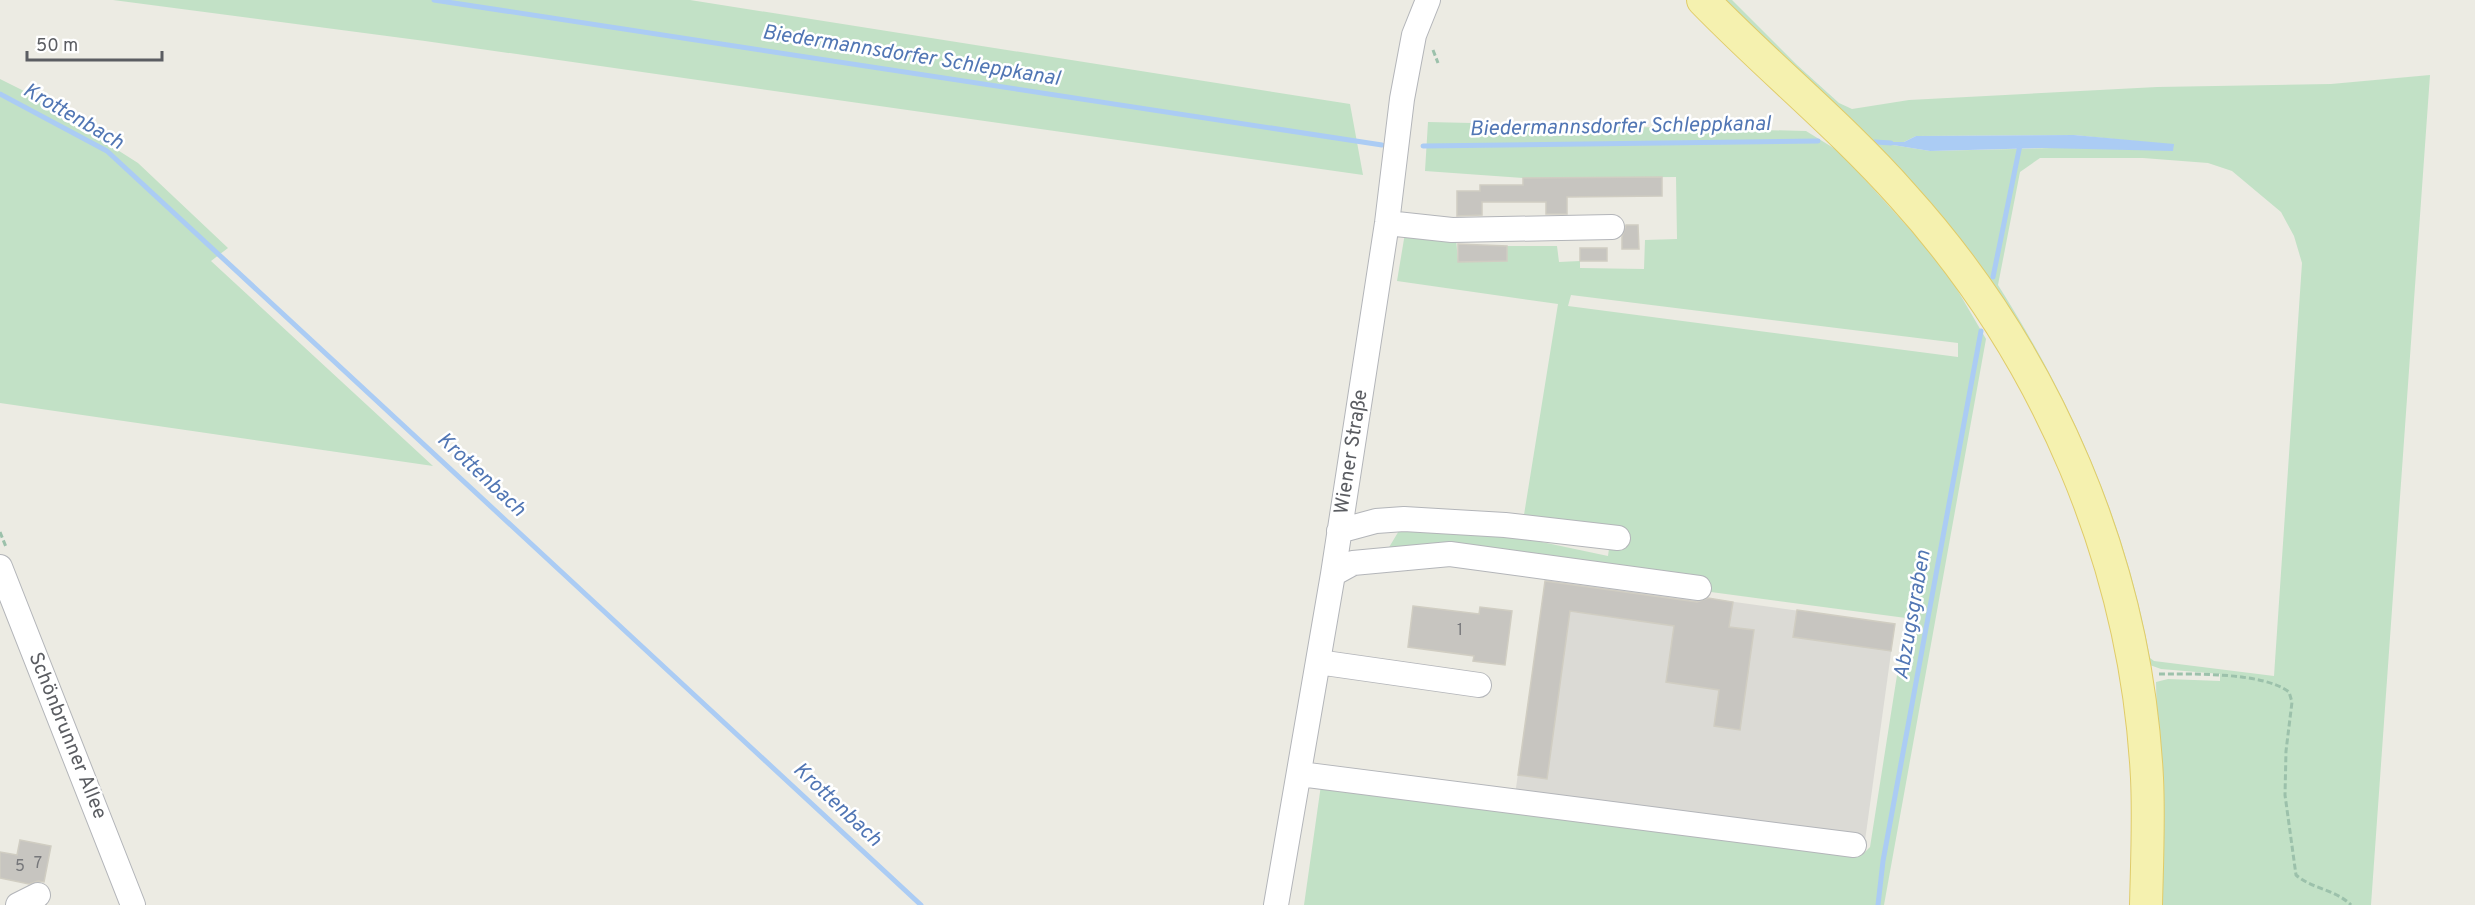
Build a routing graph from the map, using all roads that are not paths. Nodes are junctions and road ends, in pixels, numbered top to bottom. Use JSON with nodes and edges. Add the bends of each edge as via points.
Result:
{"nodes":[{"id":1,"x":1428,"y":0,"type":"edge"},
{"id":2,"x":1703,"y":0,"type":"edge"},
{"id":3,"x":1387,"y":223,"type":"junction"},
{"id":4,"x":1612,"y":227,"type":"dead end"},
{"id":5,"x":1339,"y":531,"type":"junction"},
{"id":6,"x":1618,"y":538,"type":"dead end"},
{"id":7,"x":0,"y":567,"type":"edge"},
{"id":8,"x":1333,"y":574,"type":"junction"},
{"id":9,"x":1699,"y":588,"type":"dead end"},
{"id":10,"x":1318,"y":662,"type":"junction"},
{"id":11,"x":1479,"y":685,"type":"dead end"},
{"id":12,"x":1300,"y":774,"type":"junction"},
{"id":13,"x":1854,"y":845,"type":"dead end"},
{"id":14,"x":133,"y":905,"type":"edge"},
{"id":15,"x":1276,"y":905,"type":"edge"},
{"id":16,"x":2146,"y":905,"type":"edge"}],
"edges":[{"from":1,"to":3,"type":"street","name":"Wiener Straße","via":[[1414,35],[1402,99]]},
{"from":2,"to":16,"type":"main road","via":[[1904,196],[1959,263],[2004,327],[2041,391],[2096,519],[2128,639],[2147,779]]},
{"from":3,"to":4,"type":"street","via":[[1452,230]]},
{"from":3,"to":5,"type":"street","name":"Wiener Straße"},
{"from":5,"to":6,"type":"street","via":[[1376,521],[1404,519]]},
{"from":5,"to":8,"type":"street","name":"Wiener Straße"},
{"from":7,"to":14,"type":"street","name":"Schönbrunner Allee"},
{"from":8,"to":9,"type":"street","via":[[1353,563],[1450,554]]},
{"from":8,"to":10,"type":"street","name":"Wiener Straße"},
{"from":10,"to":11,"type":"street"},
{"from":10,"to":12,"type":"street","name":"Wiener Straße"},
{"from":12,"to":13,"type":"street"},
{"from":12,"to":15,"type":"street","name":"Wiener Straße"}]}
